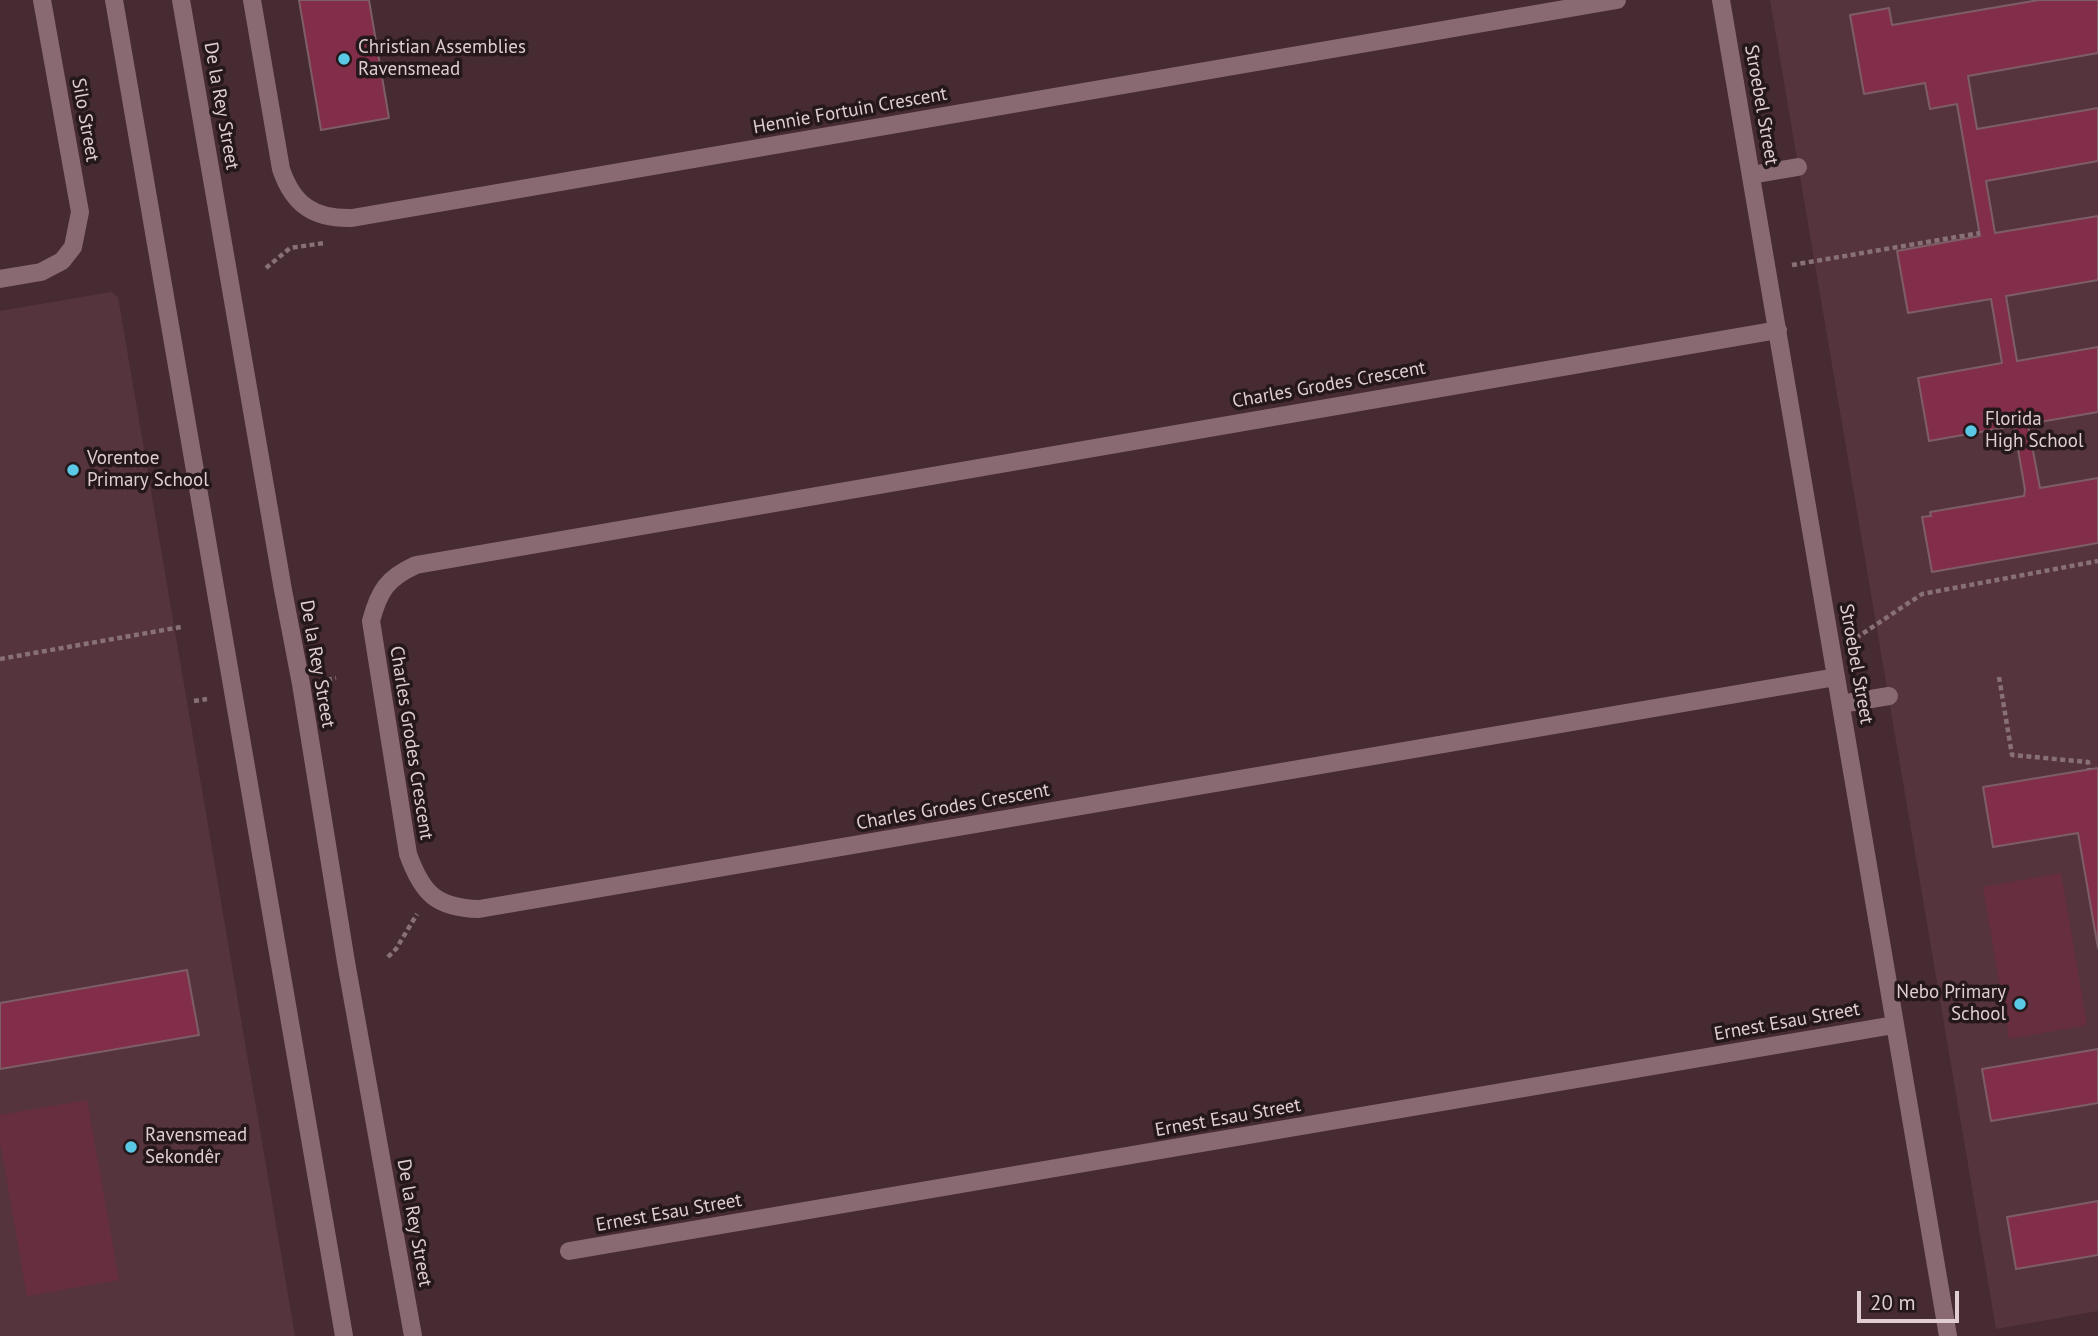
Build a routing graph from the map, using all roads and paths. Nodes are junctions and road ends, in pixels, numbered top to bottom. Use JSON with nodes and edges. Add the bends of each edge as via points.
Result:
{"nodes":[{"id":1,"x":42,"y":0,"type":"edge"},
{"id":2,"x":114,"y":0,"type":"edge"},
{"id":3,"x":181,"y":0,"type":"edge"},
{"id":4,"x":252,"y":0,"type":"edge"},
{"id":5,"x":1617,"y":0,"type":"edge"},
{"id":6,"x":1721,"y":0,"type":"edge"},
{"id":7,"x":1798,"y":167,"type":"dead end"},
{"id":8,"x":1751,"y":175,"type":"junction"},
{"id":9,"x":1980,"y":233,"type":"dead end"},
{"id":10,"x":327,"y":242,"type":"dead end"},
{"id":11,"x":1787,"y":266,"type":"dead end"},
{"id":12,"x":266,"y":268,"type":"dead end"},
{"id":13,"x":0,"y":279,"type":"edge"},
{"id":14,"x":1778,"y":330,"type":"junction"},
{"id":15,"x":2098,"y":561,"type":"edge"},
{"id":16,"x":181,"y":627,"type":"dead end"},
{"id":17,"x":1852,"y":640,"type":"dead end"},
{"id":18,"x":0,"y":659,"type":"edge"},
{"id":19,"x":1836,"y":677,"type":"junction"},
{"id":20,"x":1999,"y":677,"type":"dead end"},
{"id":21,"x":336,"y":678,"type":"dead end"},
{"id":22,"x":327,"y":680,"type":"dead end"},
{"id":23,"x":1889,"y":696,"type":"dead end"},
{"id":24,"x":207,"y":699,"type":"dead end"},
{"id":25,"x":194,"y":701,"type":"dead end"},
{"id":26,"x":1841,"y":704,"type":"junction"},
{"id":27,"x":2089,"y":769,"type":"dead end"},
{"id":28,"x":419,"y":911,"type":"dead end"},
{"id":29,"x":388,"y":957,"type":"dead end"},
{"id":30,"x":1894,"y":1025,"type":"junction"},
{"id":31,"x":569,"y":1251,"type":"dead end"},
{"id":32,"x":344,"y":1336,"type":"edge"},
{"id":33,"x":413,"y":1336,"type":"edge"},
{"id":34,"x":1948,"y":1336,"type":"edge"}],
"edges":[{"from":1,"to":13,"type":"street","name":"Silo Street","via":[[79,212],[73,247],[62,261],[41,272]]},
{"from":2,"to":32,"type":"street"},
{"from":3,"to":33,"type":"street","name":"De la Rey Street"},
{"from":4,"to":5,"type":"street","name":"Hennie Fortuin Crescent","via":[[286,185],[310,210],[336,219]]},
{"from":6,"to":8,"type":"street","name":"Stroebel Street"},
{"from":7,"to":8,"type":"street"},
{"from":8,"to":14,"type":"street","name":"Stroebel Street"},
{"from":9,"to":11,"type":"path"},
{"from":10,"to":12,"type":"path","via":[[290,248]]},
{"from":14,"to":19,"type":"street","name":"Stroebel Street"},
{"from":14,"to":19,"type":"street","name":"Charles Grodes Crescent","via":[[416,565],[396,574],[378,595],[370,621],[397,789],[417,880],[433,897],[457,909],[479,909]]},
{"from":15,"to":17,"type":"path","via":[[1922,594]]},
{"from":16,"to":18,"type":"path"},
{"from":19,"to":26,"type":"street","name":"Stroebel Street"},
{"from":20,"to":27,"type":"path","via":[[2012,755],[2088,762]]},
{"from":21,"to":22,"type":"path"},
{"from":23,"to":26,"type":"street"},
{"from":24,"to":25,"type":"path"},
{"from":26,"to":30,"type":"street","name":"Stroebel Street"},
{"from":28,"to":29,"type":"path"},
{"from":30,"to":31,"type":"street","name":"Ernest Esau Street"},
{"from":30,"to":34,"type":"street","name":"Stroebel Street"}]}
